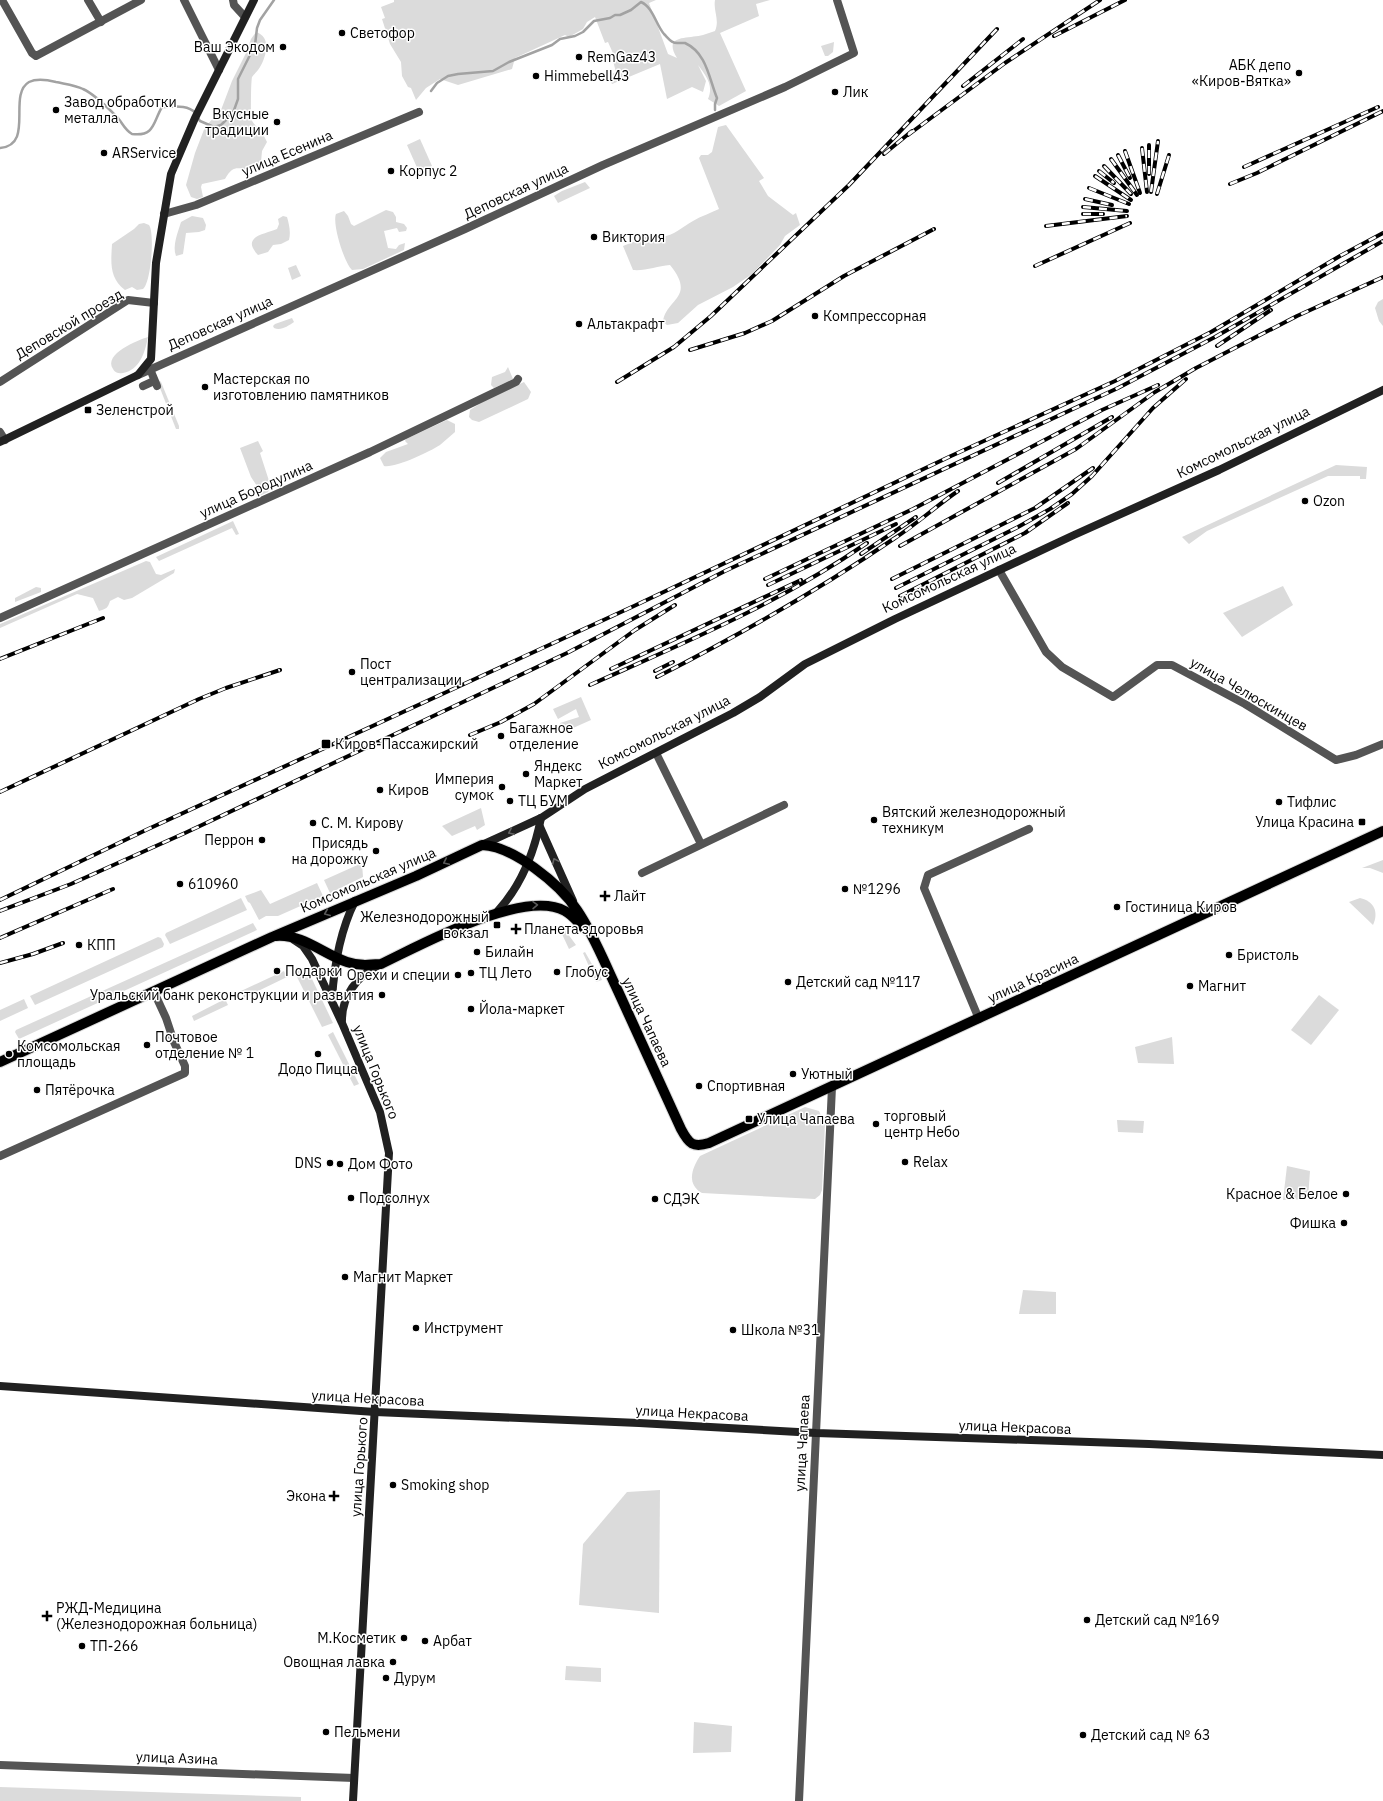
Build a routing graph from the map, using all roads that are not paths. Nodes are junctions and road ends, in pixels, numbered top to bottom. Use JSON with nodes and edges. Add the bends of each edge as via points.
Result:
{"nodes":[{"id":1,"x":2,"y":0,"type":"edge"},
{"id":2,"x":88,"y":0,"type":"edge"},
{"id":3,"x":141,"y":0,"type":"edge"},
{"id":4,"x":184,"y":0,"type":"edge"},
{"id":5,"x":233,"y":0,"type":"edge"},
{"id":6,"x":254,"y":0,"type":"edge"},
{"id":7,"x":837,"y":0,"type":"edge"},
{"id":8,"x":245,"y":17,"type":"junction"},
{"id":9,"x":101,"y":22,"type":"junction"},
{"id":10,"x":219,"y":70,"type":"junction"},
{"id":11,"x":419,"y":112,"type":"dead end"},
{"id":12,"x":164,"y":214,"type":"junction"},
{"id":13,"x":154,"y":303,"type":"junction"},
{"id":14,"x":150,"y":369,"type":"junction"},
{"id":15,"x":138,"y":375,"type":"junction"},
{"id":16,"x":518,"y":379,"type":"dead end"},
{"id":17,"x":0,"y":382,"type":"edge"},
{"id":18,"x":143,"y":386,"type":"dead end"},
{"id":19,"x":1383,"y":390,"type":"edge"},
{"id":20,"x":0,"y":432,"type":"edge"},
{"id":21,"x":3,"y":441,"type":"edge"},
{"id":22,"x":999,"y":570,"type":"junction"},
{"id":23,"x":0,"y":618,"type":"edge"},
{"id":24,"x":1383,"y":744,"type":"edge"},
{"id":25,"x":656,"y":753,"type":"junction"},
{"id":26,"x":784,"y":805,"type":"dead end"},
{"id":27,"x":541,"y":818,"type":"junction"},
{"id":28,"x":540,"y":827,"type":"junction"},
{"id":29,"x":1029,"y":829,"type":"dead end"},
{"id":30,"x":1383,"y":831,"type":"edge"},
{"id":31,"x":702,"y":844,"type":"junction"},
{"id":32,"x":482,"y":845,"type":"junction"},
{"id":33,"x":528,"y":864,"type":"junction"},
{"id":34,"x":642,"y":873,"type":"dead end"},
{"id":35,"x":355,"y":901,"type":"junction"},
{"id":36,"x":577,"y":909,"type":"junction"},
{"id":37,"x":497,"y":912,"type":"junction"},
{"id":38,"x":591,"y":935,"type":"junction"},
{"id":39,"x":277,"y":936,"type":"junction"},
{"id":40,"x":338,"y":958,"type":"junction"},
{"id":41,"x":381,"y":964,"type":"junction"},
{"id":42,"x":154,"y":992,"type":"junction"},
{"id":43,"x":332,"y":1001,"type":"junction"},
{"id":44,"x":979,"y":1019,"type":"junction"},
{"id":45,"x":342,"y":1023,"type":"junction"},
{"id":46,"x":17,"y":1054,"type":"junction"},
{"id":47,"x":0,"y":1055,"type":"edge"},
{"id":48,"x":0,"y":1062,"type":"edge"},
{"id":49,"x":832,"y":1087,"type":"junction"},
{"id":50,"x":693,"y":1144,"type":"joint"},
{"id":51,"x":0,"y":1156,"type":"edge"},
{"id":52,"x":0,"y":1386,"type":"edge"},
{"id":53,"x":375,"y":1412,"type":"junction"},
{"id":54,"x":816,"y":1434,"type":"junction"},
{"id":55,"x":1383,"y":1454,"type":"edge"},
{"id":56,"x":0,"y":1766,"type":"edge"},
{"id":57,"x":354,"y":1778,"type":"junction"},
{"id":58,"x":353,"y":1801,"type":"edge"},
{"id":59,"x":799,"y":1801,"type":"edge"}],
"edges":[{"from":1,"to":9,"type":"street","via":[[36,56]]},
{"from":2,"to":9,"type":"street"},
{"from":3,"to":9,"type":"street"},
{"from":4,"to":10,"type":"street"},
{"from":5,"to":8,"type":"street"},
{"from":6,"to":8,"type":"street","name":"Деповская улица"},
{"from":7,"to":14,"type":"street","name":"Деповская улица","via":[[854,53],[785,87],[603,165],[465,230]]},
{"from":8,"to":10,"type":"street","name":"Деповская улица"},
{"from":10,"to":12,"type":"street","name":"Деповская улица","via":[[171,174]]},
{"from":11,"to":12,"type":"street","name":"улица Есенина","via":[[196,205]]},
{"from":12,"to":13,"type":"street","name":"Деповская улица","via":[[156,262]]},
{"from":13,"to":15,"type":"street","name":"Деповская улица","via":[[151,358]]},
{"from":13,"to":17,"type":"street","name":"Деповской проезд","via":[[128,300]]},
{"from":14,"to":15,"type":"street","name":"Деповская улица"},
{"from":14,"to":18,"type":"street","via":[[156,383]]},
{"from":15,"to":21,"type":"street","name":"Деповская улица"},
{"from":16,"to":23,"type":"street","name":"улица Бородулина","via":[[363,455]]},
{"from":19,"to":22,"type":"street","name":"Комсомольская улица","via":[[1219,470]]},
{"from":20,"to":21,"type":"street"},
{"from":22,"to":24,"type":"street","name":"улица Челюскинцев","via":[[1046,652],[1062,667],[1113,697],[1157,665],[1172,665],[1245,704],[1336,760]]},
{"from":22,"to":25,"type":"street","name":"Комсомольская улица","via":[[805,664],[760,697]]},
{"from":25,"to":27,"type":"street","name":"Комсомольская улица","via":[[585,789]]},
{"from":25,"to":31,"type":"street"},
{"from":26,"to":31,"type":"street"},
{"from":27,"to":28,"type":"street"},
{"from":27,"to":32,"type":"street","name":"Комсомольская улица","one_way":true},
{"from":28,"to":33,"type":"street"},
{"from":36,"to":28,"type":"street","name":"улица Чапаева","one_way":true},
{"from":29,"to":44,"type":"street","via":[[928,875],[924,888]]},
{"from":30,"to":44,"type":"main road","name":"улица Красина"},
{"from":31,"to":34,"type":"street"},
{"from":32,"to":33,"type":"main road","name":"улица Чапаева","via":[[504,851]]},
{"from":32,"to":35,"type":"main road","name":"Комсомольская улица","one_way":true},
{"from":33,"to":36,"type":"main road","name":"улица Чапаева","via":[[558,886]]},
{"from":33,"to":37,"type":"street","via":[[517,887]]},
{"from":35,"to":39,"type":"main road","name":"Комсомольская улица","one_way":true},
{"from":35,"to":40,"type":"street","via":[[345,927]]},
{"from":36,"to":38,"type":"main road","name":"улица Чапаева"},
{"from":37,"to":38,"type":"main road","one_way":true,"via":[[528,905],[556,907],[566,911]]},
{"from":37,"to":41,"type":"main road"},
{"from":38,"to":50,"type":"main road","name":"улица Чапаева","via":[[681,1129]]},
{"from":39,"to":40,"type":"main road","via":[[304,941]]},
{"from":39,"to":42,"type":"main road","name":"Комсомольская улица"},
{"from":39,"to":43,"type":"street","name":"улица Горького","via":[[295,941],[308,953]]},
{"from":40,"to":41,"type":"main road","via":[[358,965]]},
{"from":40,"to":43,"type":"street"},
{"from":41,"to":45,"type":"street","via":[[360,978],[352,988],[345,1002]]},
{"from":42,"to":46,"type":"main road","name":"Комсомольская улица"},
{"from":42,"to":51,"type":"street","via":[[185,1066],[185,1073]]},
{"from":43,"to":45,"type":"street","name":"улица Горького"},
{"from":44,"to":49,"type":"main road","name":"улица Красина"},
{"from":45,"to":53,"type":"street","name":"улица Горького","via":[[380,1112],[389,1153]]},
{"from":46,"to":47,"type":"main road","name":"Комсомольская улица"},
{"from":46,"to":48,"type":"main road","name":"Комсомольская улица"},
{"from":49,"to":50,"type":"main road","name":"улица Красина","via":[[709,1143],[700,1146]]},
{"from":49,"to":54,"type":"street","name":"улица Чапаева"},
{"from":52,"to":53,"type":"street","name":"улица Некрасова"},
{"from":53,"to":54,"type":"street","name":"улица Некрасова","via":[[639,1423]]},
{"from":53,"to":57,"type":"street","name":"улица Горького"},
{"from":54,"to":55,"type":"street","name":"улица Некрасова"},
{"from":54,"to":59,"type":"street","name":"улица Чапаева"},
{"from":56,"to":57,"type":"street","name":"улица Азина"},
{"from":57,"to":58,"type":"street","name":"улица Горького"}]}
